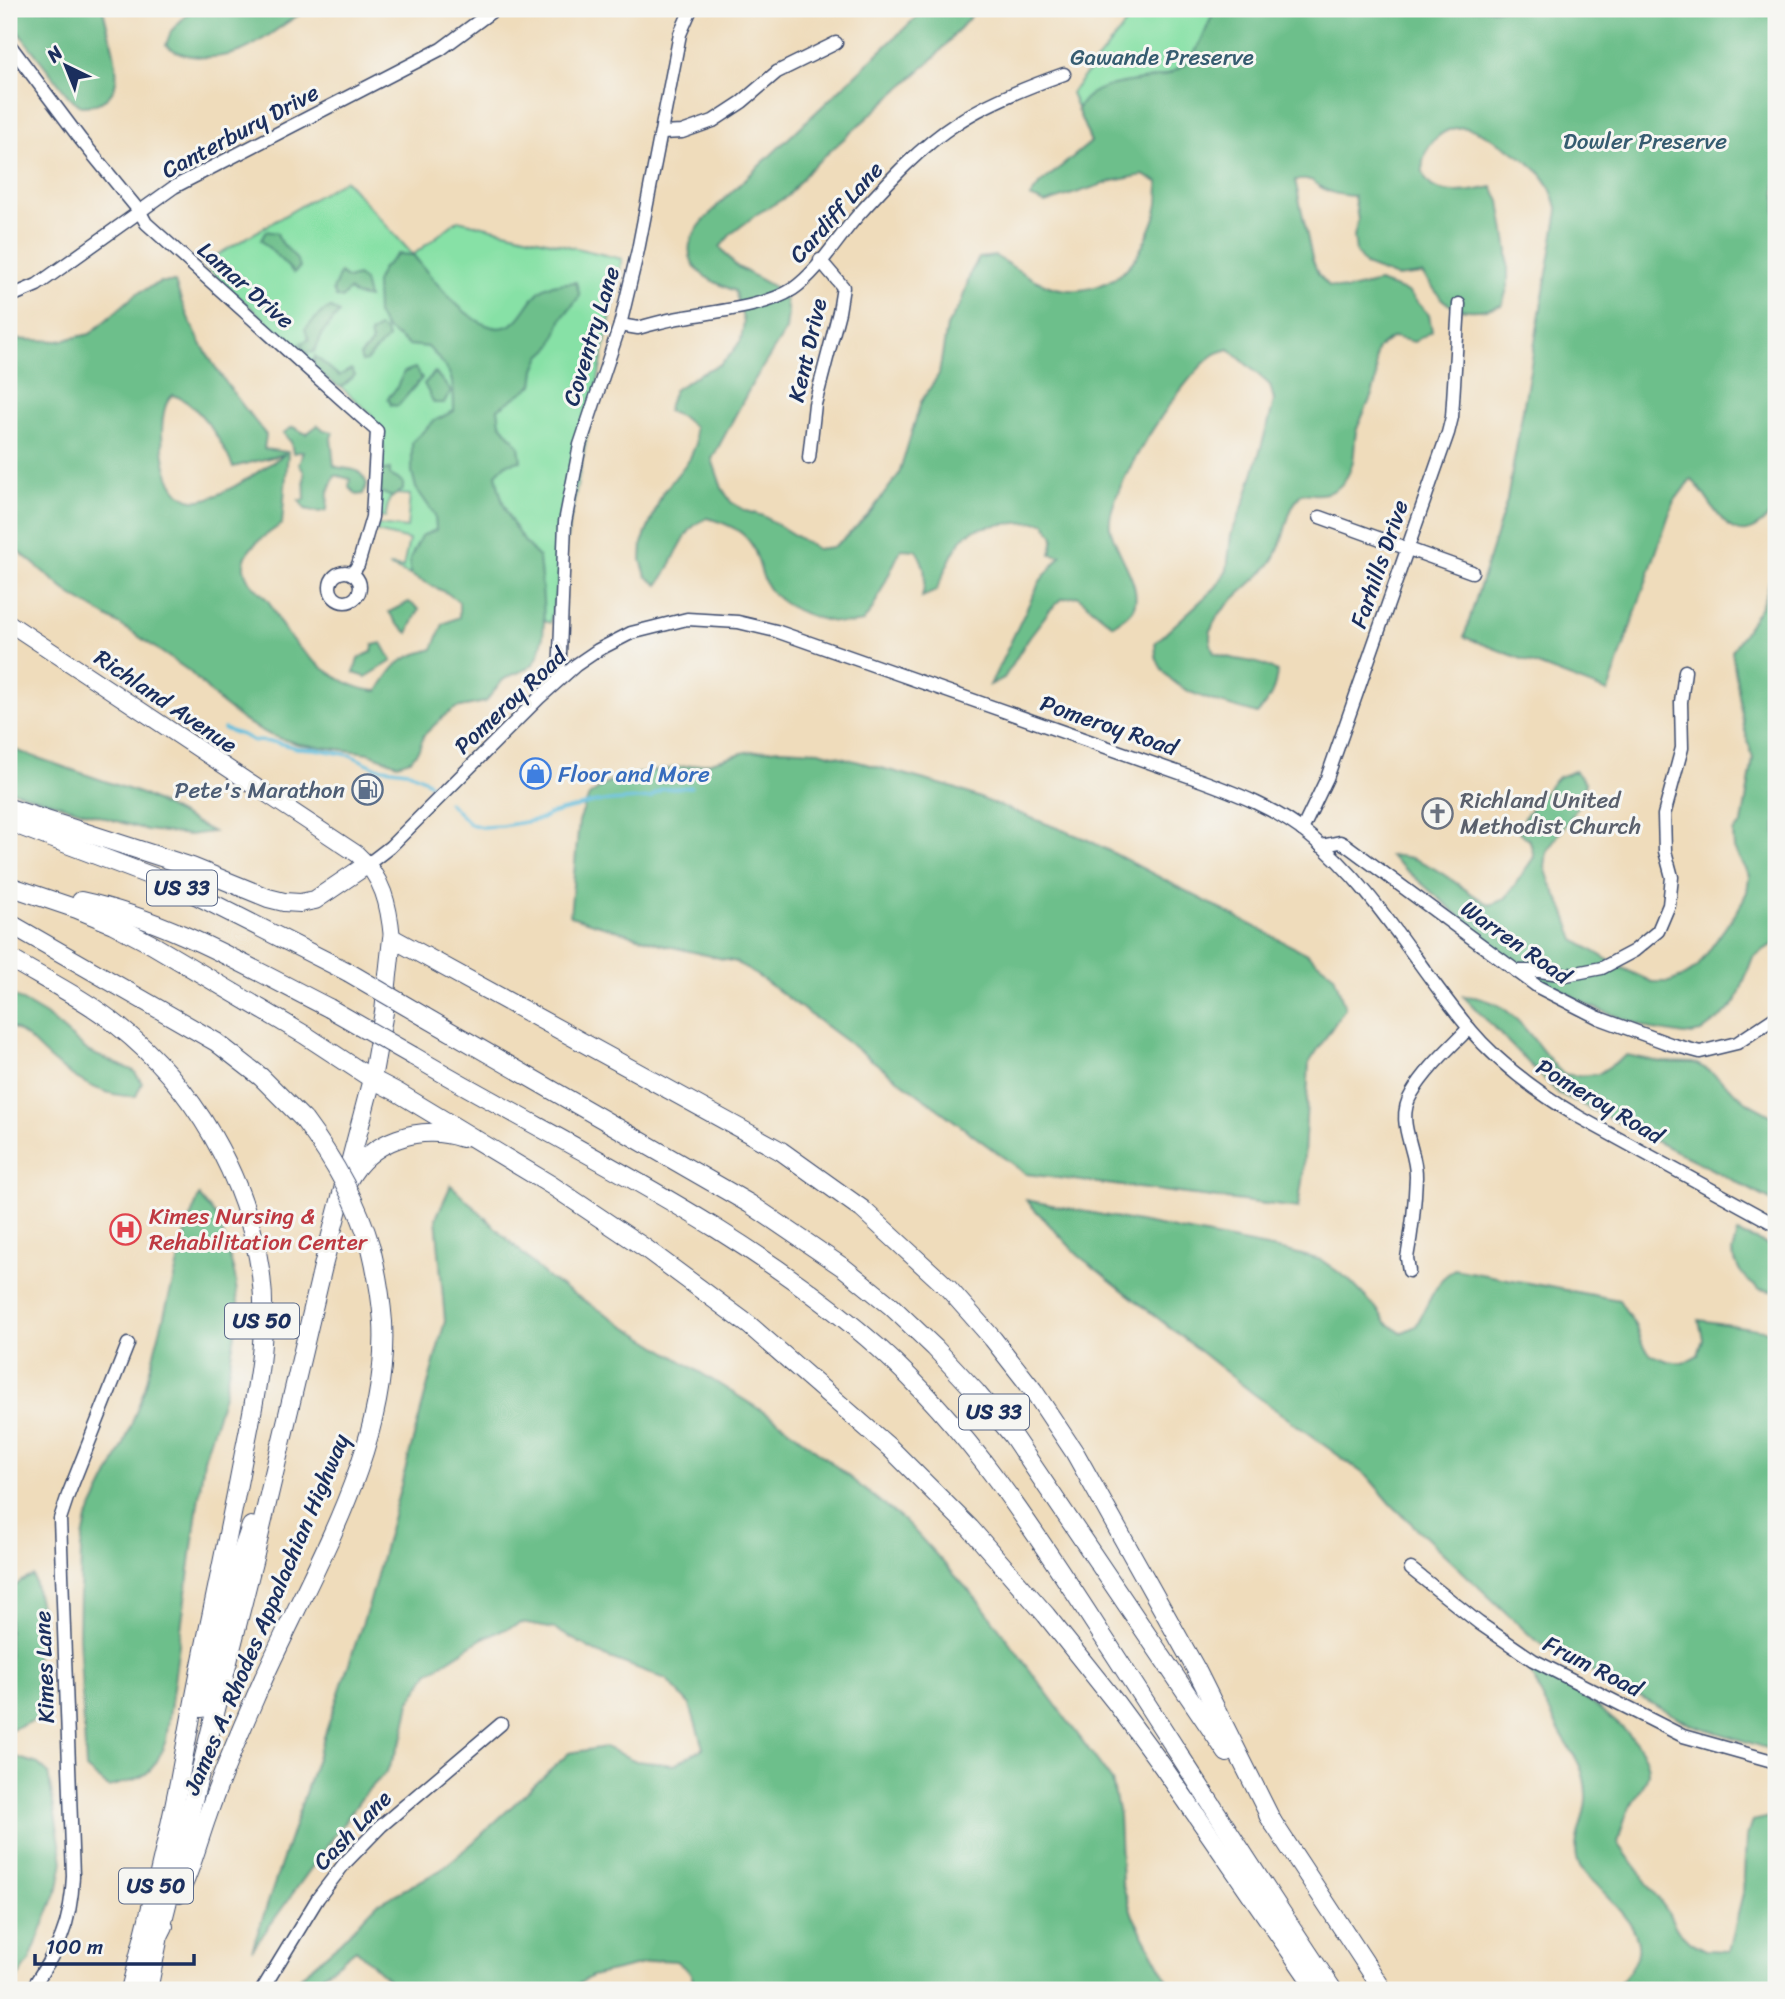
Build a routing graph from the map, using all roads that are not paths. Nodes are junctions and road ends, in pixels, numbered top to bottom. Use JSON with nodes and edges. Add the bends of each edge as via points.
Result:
{"nodes":[{"id":1,"x":495,"y":9,"type":"edge"},
{"id":2,"x":691,"y":9,"type":"edge"},
{"id":3,"x":836,"y":43,"type":"dead end"},
{"id":4,"x":9,"y":44,"type":"edge"},
{"id":5,"x":1064,"y":74,"type":"dead end"},
{"id":6,"x":662,"y":132,"type":"junction"},
{"id":7,"x":140,"y":212,"type":"junction"},
{"id":8,"x":820,"y":260,"type":"junction"},
{"id":9,"x":9,"y":293,"type":"edge"},
{"id":10,"x":1459,"y":304,"type":"dead end"},
{"id":11,"x":620,"y":325,"type":"junction"},
{"id":12,"x":809,"y":458,"type":"dead end"},
{"id":13,"x":1320,"y":517,"type":"dead end"},
{"id":14,"x":1407,"y":547,"type":"junction"},
{"id":15,"x":1472,"y":572,"type":"dead end"},
{"id":16,"x":352,"y":574,"type":"dead end"},
{"id":17,"x":9,"y":623,"type":"edge"},
{"id":18,"x":1685,"y":671,"type":"dead end"},
{"id":19,"x":559,"y":679,"type":"junction"},
{"id":20,"x":9,"y":808,"type":"edge"},
{"id":21,"x":9,"y":822,"type":"edge"},
{"id":22,"x":1302,"y":830,"type":"junction"},
{"id":23,"x":1321,"y":846,"type":"junction"},
{"id":24,"x":368,"y":864,"type":"junction"},
{"id":25,"x":9,"y":885,"type":"edge"},
{"id":26,"x":9,"y":923,"type":"edge"},
{"id":27,"x":392,"y":938,"type":"junction"},
{"id":28,"x":9,"y":958,"type":"edge"},
{"id":29,"x":1516,"y":971,"type":"junction"},
{"id":30,"x":1776,"y":1017,"type":"edge"},
{"id":31,"x":1469,"y":1028,"type":"junction"},
{"id":32,"x":372,"y":1079,"type":"junction"},
{"id":33,"x":483,"y":1145,"type":"junction"},
{"id":34,"x":342,"y":1194,"type":"junction"},
{"id":35,"x":1776,"y":1225,"type":"edge"},
{"id":36,"x":1409,"y":1271,"type":"dead end"},
{"id":37,"x":128,"y":1344,"type":"dead end"},
{"id":38,"x":279,"y":1443,"type":"junction"},
{"id":39,"x":1411,"y":1569,"type":"dead end"},
{"id":40,"x":501,"y":1724,"type":"dead end"},
{"id":41,"x":1776,"y":1762,"type":"edge"},
{"id":42,"x":179,"y":1782,"type":"junction"},
{"id":43,"x":1273,"y":1823,"type":"junction"},
{"id":44,"x":159,"y":1936,"type":"junction"},
{"id":45,"x":31,"y":1990,"type":"edge"},
{"id":46,"x":130,"y":1990,"type":"edge"},
{"id":47,"x":148,"y":1990,"type":"edge"},
{"id":48,"x":262,"y":1990,"type":"edge"},
{"id":49,"x":1317,"y":1990,"type":"edge"},
{"id":50,"x":1333,"y":1990,"type":"edge"},
{"id":51,"x":1383,"y":1990,"type":"edge"}],
"edges":[{"from":1,"to":7,"type":"street","name":"Canterbury Drive","via":[[441,49],[174,187]]},
{"from":2,"to":6,"type":"street","name":"Coventry Lane","via":[[680,34]]},
{"from":3,"to":6,"type":"street","via":[[777,72],[713,121],[682,132]]},
{"from":4,"to":7,"type":"street","name":"Lamar Drive"},
{"from":5,"to":8,"type":"street","name":"Cardiff Lane","via":[[959,121],[883,188]]},
{"from":6,"to":11,"type":"street","name":"Coventry Lane"},
{"from":7,"to":9,"type":"street","name":"Canterbury Drive","via":[[37,285]]},
{"from":7,"to":16,"type":"street","name":"Lamar Drive","via":[[176,252],[377,430],[372,517]]},
{"from":8,"to":11,"type":"street","name":"Cardiff Lane","via":[[791,290],[765,300],[638,328]]},
{"from":8,"to":12,"type":"street","name":"Kent Drive","via":[[843,287],[815,404]]},
{"from":10,"to":14,"type":"street","name":"Farhills Drive","via":[[1452,416]]},
{"from":11,"to":19,"type":"street","name":"Coventry Lane","via":[[580,445],[565,522]]},
{"from":13,"to":14,"type":"street"},
{"from":14,"to":15,"type":"street"},
{"from":14,"to":22,"type":"street","name":"Farhills Drive","via":[[1327,778]]},
{"from":17,"to":24,"type":"main road","name":"Richland Avenue"},
{"from":18,"to":29,"type":"street","via":[[1682,748],[1664,815],[1664,851],[1672,877],[1669,905],[1658,932],[1602,968],[1566,975]]},
{"from":19,"to":22,"type":"street","name":"Pomeroy Road","via":[[598,650],[647,628],[697,619],[752,625],[1232,792]]},
{"from":19,"to":24,"type":"street","name":"Pomeroy Road"},
{"from":20,"to":24,"type":"highway","via":[[192,867],[280,902],[315,900]]},
{"from":21,"to":43,"type":"highway","number":"US 33","bridge":true,"via":[[180,887],[348,972],[750,1204],[844,1268],[891,1306],[1012,1435]]},
{"from":22,"to":23,"type":"street","name":"Pomeroy Road"},
{"from":23,"to":29,"type":"street","name":"Warren Road","via":[[1346,845]]},
{"from":23,"to":31,"type":"street","name":"Pomeroy Road","via":[[1362,887]]},
{"from":24,"to":27,"type":"main road","via":[[385,894]]},
{"from":25,"to":32,"type":"highway","via":[[89,914],[151,944]]},
{"from":25,"to":50,"type":"highway","number":"US 33","bridge":true,"via":[[86,902],[174,930],[329,1009],[707,1223],[840,1316],[903,1371],[996,1476]]},
{"from":26,"to":44,"type":"highway","name":"James A. Rhodes Appalachian Highway","number":"US 50","bridge":true,"via":[[216,1042],[261,1077],[304,1120],[349,1190],[378,1280],[383,1324],[380,1377],[366,1444],[340,1514],[256,1696],[208,1812],[186,1880]]},
{"from":27,"to":32,"type":"highway"},
{"from":27,"to":43,"type":"highway","via":[[781,1151],[862,1209],[948,1288],[1033,1390],[1075,1454],[1197,1671]]},
{"from":28,"to":42,"type":"highway","name":"James A. Rhodes Appalachian Highway","number":"US 50","via":[[116,1024],[173,1080],[225,1156],[255,1241],[262,1326],[257,1387]]},
{"from":29,"to":30,"type":"street","name":"Warren Road","via":[[1589,1013],[1700,1052],[1737,1043]]},
{"from":31,"to":35,"type":"street","name":"Pomeroy Road","via":[[1554,1103]]},
{"from":31,"to":36,"type":"street","via":[[1411,1093],[1405,1111],[1416,1175]]},
{"from":32,"to":33,"type":"highway"},
{"from":32,"to":34,"type":"highway"},
{"from":33,"to":34,"type":"highway","via":[[448,1133],[398,1138],[354,1171]]},
{"from":33,"to":49,"type":"highway","via":[[645,1248],[749,1325],[890,1448],[970,1528],[1116,1703]]},
{"from":34,"to":38,"type":"highway"},
{"from":37,"to":45,"type":"street","name":"Kimes Lane","via":[[60,1519],[72,1903],[59,1947]]},
{"from":38,"to":42,"type":"highway","via":[[242,1552]]},
{"from":38,"to":44,"type":"highway"},
{"from":39,"to":41,"type":"street","name":"Frum Road","via":[[1533,1660],[1683,1736]]},
{"from":40,"to":48,"type":"street","name":"Cash Lane","via":[[381,1826],[344,1864]]},
{"from":42,"to":46,"type":"highway","name":"James A. Rhodes Appalachian Highway","number":"US 50"},
{"from":43,"to":51,"type":"highway","number":"US 33"},
{"from":44,"to":47,"type":"highway","name":"James A. Rhodes Appalachian Highway","number":"US 50"}]}
